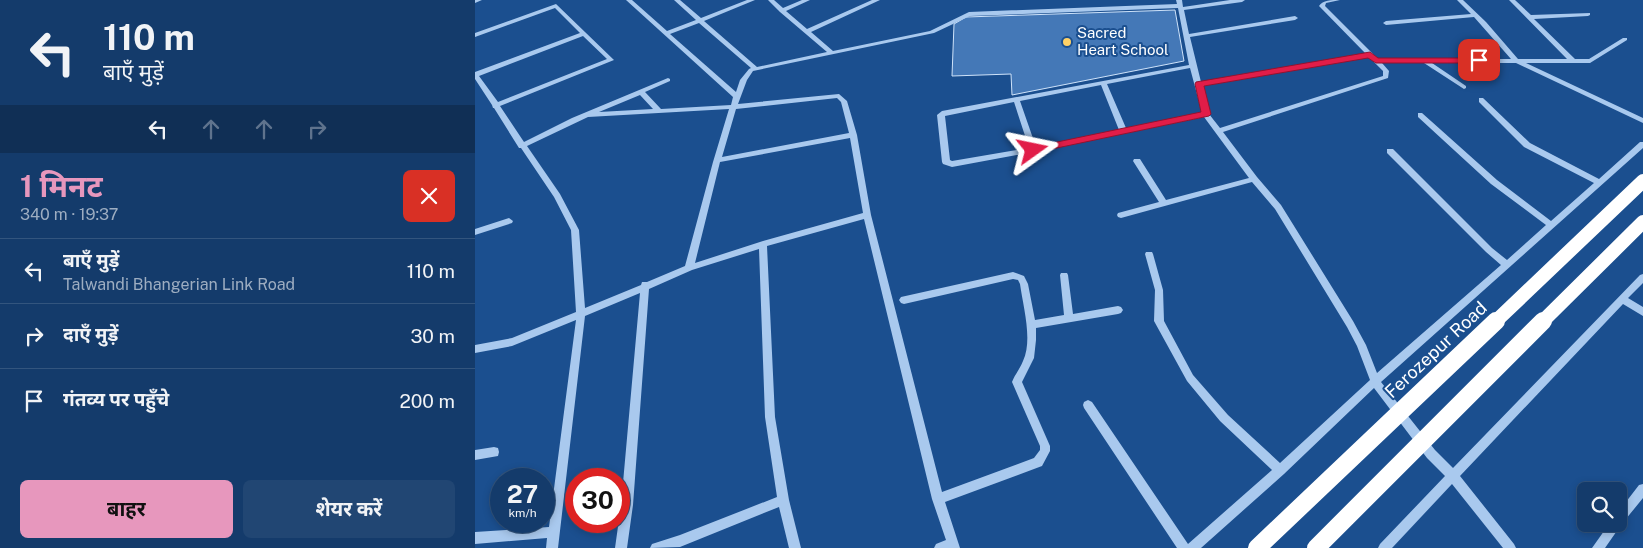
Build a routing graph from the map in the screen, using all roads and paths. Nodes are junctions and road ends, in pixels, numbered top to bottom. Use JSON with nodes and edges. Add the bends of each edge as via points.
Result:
{"nodes":[{"id":1,"x":479,"y":0,"type":"edge"},
{"id":2,"x":551,"y":0,"type":"edge"},
{"id":3,"x":629,"y":0,"type":"edge"},
{"id":4,"x":677,"y":0,"type":"edge"},
{"id":5,"x":753,"y":0,"type":"edge"},
{"id":6,"x":771,"y":0,"type":"edge"},
{"id":7,"x":807,"y":0,"type":"edge"},
{"id":8,"x":877,"y":0,"type":"edge"},
{"id":9,"x":1242,"y":0,"type":"edge"},
{"id":10,"x":1337,"y":0,"type":"edge"},
{"id":11,"x":1460,"y":0,"type":"edge"},
{"id":12,"x":1512,"y":0,"type":"edge"},
{"id":13,"x":475,"y":1,"type":"edge"},
{"id":14,"x":1180,"y":5,"type":"edge"},
{"id":15,"x":556,"y":6,"type":"junction"},
{"id":16,"x":781,"y":11,"type":"junction"},
{"id":17,"x":1588,"y":14,"type":"dead end"},
{"id":18,"x":1476,"y":15,"type":"junction"},
{"id":19,"x":1530,"y":17,"type":"junction"},
{"id":20,"x":1295,"y":18,"type":"dead end"},
{"id":21,"x":701,"y":20,"type":"junction"},
{"id":22,"x":1385,"y":23,"type":"dead end"},
{"id":23,"x":805,"y":32,"type":"junction"},
{"id":24,"x":584,"y":33,"type":"junction"},
{"id":25,"x":667,"y":33,"type":"junction"},
{"id":26,"x":475,"y":35,"type":"edge"},
{"id":27,"x":1187,"y":36,"type":"junction"},
{"id":28,"x":1625,"y":39,"type":"dead end"},
{"id":29,"x":831,"y":52,"type":"junction"},
{"id":30,"x":1370,"y":55,"type":"junction"},
{"id":31,"x":1376,"y":60,"type":"junction"},
{"id":32,"x":1425,"y":60,"type":"junction"},
{"id":33,"x":1515,"y":60,"type":"junction"},
{"id":34,"x":1573,"y":61,"type":"junction"},
{"id":35,"x":1193,"y":66,"type":"junction"},
{"id":36,"x":755,"y":68,"type":"junction"},
{"id":37,"x":476,"y":78,"type":"edge"},
{"id":38,"x":668,"y":80,"type":"dead end"},
{"id":39,"x":1103,"y":83,"type":"junction"},
{"id":40,"x":1199,"y":84,"type":"junction"},
{"id":41,"x":1464,"y":87,"type":"dead end"},
{"id":42,"x":641,"y":92,"type":"junction"},
{"id":43,"x":736,"y":96,"type":"junction"},
{"id":44,"x":1016,"y":99,"type":"junction"},
{"id":45,"x":1481,"y":100,"type":"dead end"},
{"id":46,"x":495,"y":106,"type":"junction"},
{"id":47,"x":733,"y":107,"type":"junction"},
{"id":48,"x":659,"y":110,"type":"junction"},
{"id":49,"x":1206,"y":114,"type":"junction"},
{"id":50,"x":589,"y":115,"type":"junction"},
{"id":51,"x":1421,"y":115,"type":"dead end"},
{"id":52,"x":1643,"y":121,"type":"edge"},
{"id":53,"x":1123,"y":131,"type":"junction"},
{"id":54,"x":1219,"y":131,"type":"junction"},
{"id":55,"x":853,"y":135,"type":"junction"},
{"id":56,"x":1643,"y":144,"type":"edge"},
{"id":57,"x":522,"y":146,"type":"junction"},
{"id":58,"x":1033,"y":150,"type":"junction"},
{"id":59,"x":1391,"y":151,"type":"dead end"},
{"id":60,"x":718,"y":160,"type":"junction"},
{"id":61,"x":1137,"y":161,"type":"dead end"},
{"id":62,"x":1254,"y":179,"type":"junction"},
{"id":63,"x":1643,"y":181,"type":"edge"},
{"id":64,"x":1599,"y":182,"type":"junction"},
{"id":65,"x":1164,"y":203,"type":"junction"},
{"id":66,"x":867,"y":215,"type":"junction"},
{"id":67,"x":1121,"y":215,"type":"dead end"},
{"id":68,"x":509,"y":221,"type":"dead end"},
{"id":69,"x":1643,"y":222,"type":"edge"},
{"id":70,"x":1551,"y":225,"type":"junction"},
{"id":71,"x":475,"y":232,"type":"edge"},
{"id":72,"x":763,"y":244,"type":"junction"},
{"id":73,"x":1149,"y":254,"type":"dead end"},
{"id":74,"x":1506,"y":264,"type":"junction"},
{"id":75,"x":689,"y":268,"type":"junction"},
{"id":76,"x":1064,"y":275,"type":"dead end"},
{"id":77,"x":1643,"y":277,"type":"edge"},
{"id":78,"x":645,"y":285,"type":"junction"},
{"id":79,"x":1622,"y":299,"type":"junction"},
{"id":80,"x":904,"y":300,"type":"dead end"},
{"id":81,"x":1118,"y":310,"type":"dead end"},
{"id":82,"x":1643,"y":312,"type":"edge"},
{"id":83,"x":581,"y":315,"type":"junction"},
{"id":84,"x":1069,"y":318,"type":"junction"},
{"id":85,"x":1030,"y":325,"type":"junction"},
{"id":86,"x":475,"y":349,"type":"edge"},
{"id":87,"x":1375,"y":381,"type":"junction"},
{"id":88,"x":1087,"y":405,"type":"dead end"},
{"id":89,"x":494,"y":452,"type":"dead end"},
{"id":90,"x":475,"y":455,"type":"edge"},
{"id":91,"x":1280,"y":470,"type":"junction"},
{"id":92,"x":1452,"y":475,"type":"junction"},
{"id":93,"x":1643,"y":489,"type":"edge"},
{"id":94,"x":938,"y":499,"type":"junction"},
{"id":95,"x":783,"y":500,"type":"junction"},
{"id":96,"x":1627,"y":510,"type":"edge"},
{"id":97,"x":555,"y":532,"type":"edge"},
{"id":98,"x":1610,"y":532,"type":"edge"},
{"id":99,"x":542,"y":533,"type":"edge"},
{"id":100,"x":555,"y":533,"type":"edge"},
{"id":101,"x":475,"y":538,"type":"edge"},
{"id":102,"x":953,"y":545,"type":"edge"},
{"id":103,"x":552,"y":548,"type":"edge"},
{"id":104,"x":621,"y":548,"type":"edge"},
{"id":105,"x":656,"y":548,"type":"edge"},
{"id":106,"x":795,"y":548,"type":"edge"},
{"id":107,"x":940,"y":548,"type":"edge"},
{"id":108,"x":1184,"y":548,"type":"edge"},
{"id":109,"x":1192,"y":548,"type":"edge"},
{"id":110,"x":1257,"y":548,"type":"edge"},
{"id":111,"x":1316,"y":548,"type":"edge"},
{"id":112,"x":1385,"y":548,"type":"edge"},
{"id":113,"x":1510,"y":548,"type":"edge"},
{"id":114,"x":1598,"y":548,"type":"edge"}],
"edges":[{"from":1,"to":13,"type":"street"},
{"from":2,"to":15,"type":"street"},
{"from":3,"to":25,"type":"street"},
{"from":4,"to":21,"type":"street"},
{"from":5,"to":21,"type":"street"},
{"from":6,"to":16,"type":"street"},
{"from":7,"to":16,"type":"street"},
{"from":8,"to":23,"type":"street"},
{"from":9,"to":14,"type":"street"},
{"from":10,"to":30,"type":"street","via":[[1325,2],[1322,6]]},
{"from":11,"to":18,"type":"street"},
{"from":12,"to":19,"type":"street"},
{"from":14,"to":27,"type":"street"},
{"from":14,"to":29,"type":"street","via":[[969,14],[932,32]]},
{"from":15,"to":24,"type":"street"},
{"from":15,"to":26,"type":"street"},
{"from":16,"to":23,"type":"street"},
{"from":17,"to":19,"type":"street"},
{"from":18,"to":22,"type":"street"},
{"from":18,"to":33,"type":"street"},
{"from":19,"to":34,"type":"street"},
{"from":20,"to":27,"type":"street"},
{"from":21,"to":25,"type":"street"},
{"from":21,"to":36,"type":"street"},
{"from":23,"to":29,"type":"street"},
{"from":24,"to":37,"type":"street"},
{"from":24,"to":46,"type":"street","via":[[611,60]]},
{"from":25,"to":43,"type":"street"},
{"from":27,"to":35,"type":"street"},
{"from":28,"to":34,"type":"street","via":[[1595,59]]},
{"from":29,"to":36,"type":"street"},
{"from":30,"to":31,"type":"street"},
{"from":30,"to":40,"type":"street"},
{"from":31,"to":32,"type":"street"},
{"from":31,"to":54,"type":"street","via":[[1387,73],[1384,78]]},
{"from":32,"to":33,"type":"street"},
{"from":32,"to":41,"type":"street"},
{"from":33,"to":34,"type":"street"},
{"from":33,"to":52,"type":"street"},
{"from":35,"to":39,"type":"street"},
{"from":35,"to":40,"type":"street"},
{"from":36,"to":43,"type":"street","via":[[746,74]]},
{"from":37,"to":46,"type":"street"},
{"from":38,"to":42,"type":"street"},
{"from":39,"to":44,"type":"street"},
{"from":39,"to":53,"type":"street"},
{"from":40,"to":49,"type":"street"},
{"from":42,"to":48,"type":"street"},
{"from":42,"to":50,"type":"street"},
{"from":43,"to":47,"type":"street"},
{"from":44,"to":58,"type":"street"},
{"from":44,"to":58,"type":"street","via":[[943,113],[946,162],[952,164]]},
{"from":45,"to":64,"type":"street","via":[[1527,145]]},
{"from":46,"to":57,"type":"street"},
{"from":47,"to":48,"type":"street"},
{"from":47,"to":55,"type":"street","via":[[839,96]]},
{"from":47,"to":60,"type":"street"},
{"from":48,"to":50,"type":"street"},
{"from":49,"to":53,"type":"street"},
{"from":49,"to":54,"type":"street"},
{"from":50,"to":57,"type":"street"},
{"from":51,"to":70,"type":"street","via":[[1494,182]]},
{"from":53,"to":58,"type":"street"},
{"from":54,"to":62,"type":"street"},
{"from":55,"to":60,"type":"street"},
{"from":55,"to":66,"type":"street"},
{"from":56,"to":64,"type":"street"},
{"from":57,"to":83,"type":"street","via":[[573,224]]},
{"from":59,"to":74,"type":"street"},
{"from":60,"to":75,"type":"street"},
{"from":61,"to":65,"type":"street"},
{"from":62,"to":65,"type":"street"},
{"from":62,"to":87,"type":"street","via":[[1278,207],[1350,324]]},
{"from":63,"to":110,"type":"highway","name":"Ferozepur Road","bridge":true},
{"from":64,"to":70,"type":"street"},
{"from":65,"to":67,"type":"street"},
{"from":66,"to":72,"type":"street"},
{"from":66,"to":94,"type":"street"},
{"from":68,"to":71,"type":"street"},
{"from":69,"to":111,"type":"highway","bridge":true},
{"from":70,"to":74,"type":"street"},
{"from":72,"to":75,"type":"street"},
{"from":72,"to":95,"type":"street","via":[[770,417]]},
{"from":73,"to":91,"type":"street","via":[[1159,290],[1159,320],[1190,378],[1224,418]]},
{"from":74,"to":87,"type":"street"},
{"from":75,"to":78,"type":"street"},
{"from":76,"to":84,"type":"street"},
{"from":77,"to":79,"type":"street"},
{"from":78,"to":83,"type":"street"},
{"from":78,"to":104,"type":"street"},
{"from":79,"to":82,"type":"street"},
{"from":79,"to":92,"type":"street"},
{"from":80,"to":85,"type":"street","via":[[1018,276],[1024,284]]},
{"from":81,"to":84,"type":"street"},
{"from":83,"to":86,"type":"street","via":[[521,339]]},
{"from":83,"to":97,"type":"street"},
{"from":84,"to":85,"type":"street"},
{"from":85,"to":94,"type":"street","via":[[1028,361],[1017,382],[1045,446],[1042,457],[1038,462]]},
{"from":87,"to":91,"type":"street"},
{"from":87,"to":92,"type":"street","via":[[1431,454]]},
{"from":88,"to":108,"type":"street"},
{"from":89,"to":90,"type":"street"},
{"from":91,"to":109,"type":"street"},
{"from":92,"to":112,"type":"street"},
{"from":92,"to":113,"type":"street"},
{"from":93,"to":96,"type":"street"},
{"from":94,"to":102,"type":"street"},
{"from":95,"to":105,"type":"street"},
{"from":95,"to":106,"type":"street"},
{"from":98,"to":114,"type":"street"},
{"from":99,"to":101,"type":"street"},
{"from":100,"to":103,"type":"street"},
{"from":102,"to":107,"type":"street"}]}
